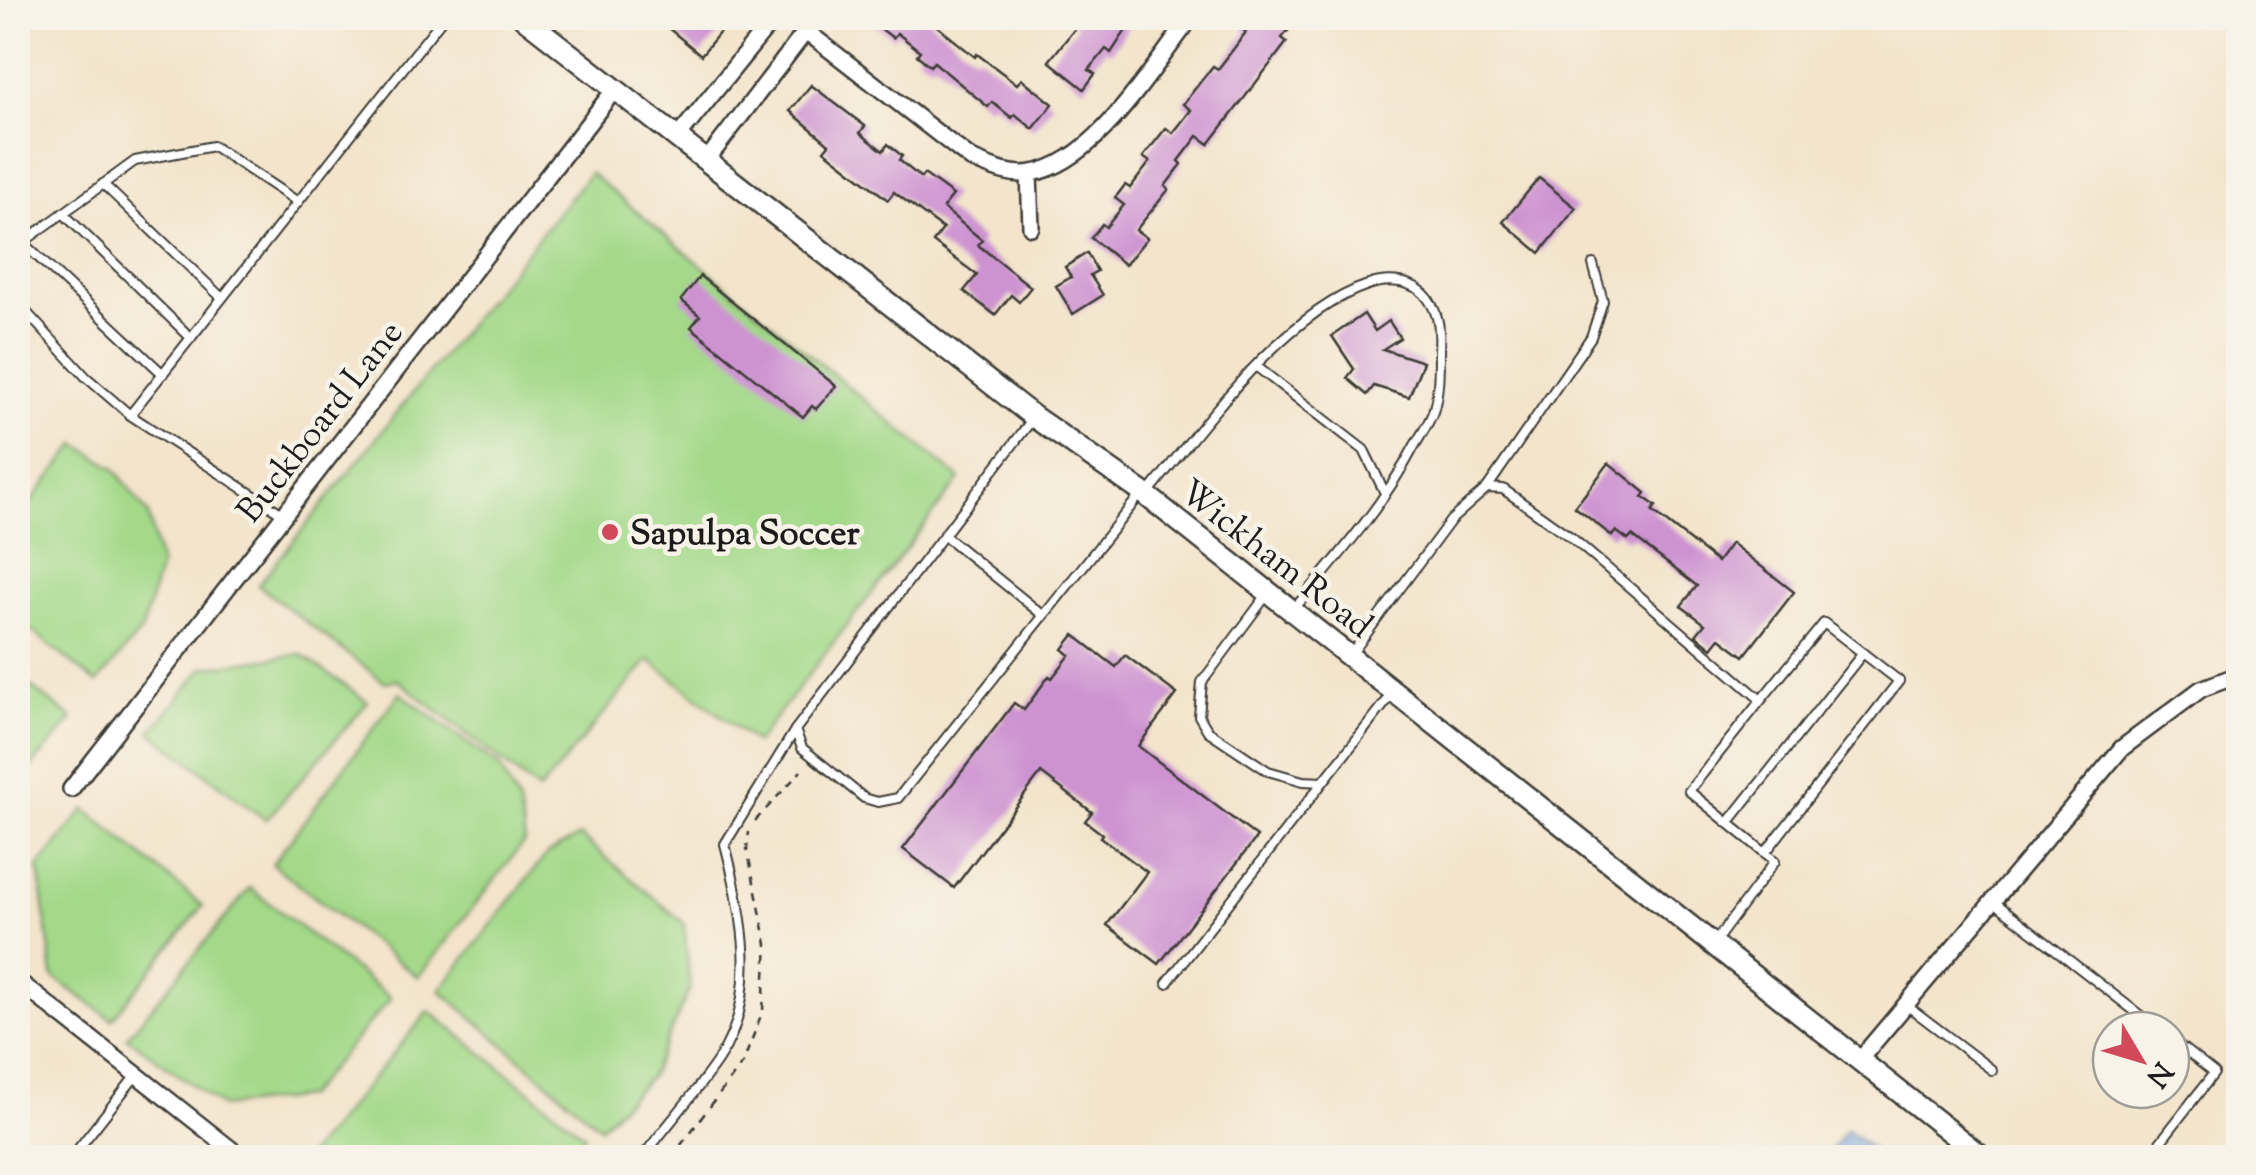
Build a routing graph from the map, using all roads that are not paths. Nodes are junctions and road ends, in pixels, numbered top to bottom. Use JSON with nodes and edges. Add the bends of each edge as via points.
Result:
{"nodes":[{"id":1,"x":443,"y":18,"type":"edge"},
{"id":2,"x":524,"y":18,"type":"edge"},
{"id":3,"x":774,"y":18,"type":"edge"},
{"id":4,"x":788,"y":18,"type":"edge"},
{"id":5,"x":1191,"y":18,"type":"edge"},
{"id":6,"x":806,"y":31,"type":"junction"},
{"id":7,"x":614,"y":89,"type":"junction"},
{"id":8,"x":677,"y":138,"type":"junction"},
{"id":9,"x":706,"y":161,"type":"junction"},
{"id":10,"x":1029,"y":174,"type":"junction"},
{"id":11,"x":104,"y":184,"type":"junction"},
{"id":12,"x":298,"y":202,"type":"junction"},
{"id":13,"x":63,"y":214,"type":"junction"},
{"id":14,"x":1031,"y":227,"type":"dead end"},
{"id":15,"x":20,"y":244,"type":"edge"},
{"id":16,"x":1592,"y":264,"type":"dead end"},
{"id":17,"x":222,"y":298,"type":"junction"},
{"id":18,"x":18,"y":303,"type":"edge"},
{"id":19,"x":191,"y":338,"type":"junction"},
{"id":20,"x":1257,"y":368,"type":"junction"},
{"id":21,"x":162,"y":374,"type":"junction"},
{"id":22,"x":130,"y":415,"type":"junction"},
{"id":23,"x":1034,"y":418,"type":"junction"},
{"id":24,"x":1487,"y":488,"type":"junction"},
{"id":25,"x":1385,"y":493,"type":"junction"},
{"id":26,"x":1144,"y":494,"type":"junction"},
{"id":27,"x":284,"y":516,"type":"junction"},
{"id":28,"x":945,"y":536,"type":"junction"},
{"id":29,"x":1268,"y":592,"type":"junction"},
{"id":30,"x":1292,"y":611,"type":"junction"},
{"id":31,"x":1044,"y":616,"type":"junction"},
{"id":32,"x":1863,"y":653,"type":"junction"},
{"id":33,"x":1350,"y":657,"type":"junction"},
{"id":34,"x":2238,"y":674,"type":"edge"},
{"id":35,"x":1394,"y":692,"type":"junction"},
{"id":36,"x":1761,"y":700,"type":"junction"},
{"id":37,"x":795,"y":730,"type":"junction"},
{"id":38,"x":1324,"y":782,"type":"junction"},
{"id":39,"x":71,"y":789,"type":"dead end"},
{"id":40,"x":1729,"y":822,"type":"junction"},
{"id":41,"x":1766,"y":853,"type":"junction"},
{"id":42,"x":1991,"y":900,"type":"junction"},
{"id":43,"x":1714,"y":942,"type":"junction"},
{"id":44,"x":18,"y":981,"type":"edge"},
{"id":45,"x":1166,"y":983,"type":"dead end"},
{"id":46,"x":1905,"y":1004,"type":"junction"},
{"id":47,"x":2133,"y":1010,"type":"edge"},
{"id":48,"x":2191,"y":1055,"type":"edge"},
{"id":49,"x":1860,"y":1059,"type":"junction"},
{"id":50,"x":1992,"y":1070,"type":"dead end"},
{"id":51,"x":137,"y":1074,"type":"junction"},
{"id":52,"x":2191,"y":1103,"type":"edge"},
{"id":53,"x":2185,"y":1110,"type":"edge"},
{"id":54,"x":70,"y":1158,"type":"edge"},
{"id":55,"x":242,"y":1158,"type":"edge"},
{"id":56,"x":642,"y":1158,"type":"edge"},
{"id":57,"x":1983,"y":1158,"type":"edge"},
{"id":58,"x":2148,"y":1158,"type":"edge"}],
"edges":[{"from":1,"to":12,"type":"lane"},
{"from":2,"to":7,"type":"street","name":"Wickham Road"},
{"from":3,"to":8,"type":"street"},
{"from":4,"to":6,"type":"street"},
{"from":5,"to":10,"type":"street","via":[[1088,145]]},
{"from":6,"to":9,"type":"street"},
{"from":6,"to":10,"type":"street","via":[[971,159]]},
{"from":7,"to":8,"type":"street","name":"Wickham Road"},
{"from":7,"to":27,"type":"street","name":"Buckboard Lane"},
{"from":8,"to":9,"type":"street","name":"Wickham Road"},
{"from":9,"to":23,"type":"street","name":"Wickham Road"},
{"from":10,"to":14,"type":"street"},
{"from":11,"to":12,"type":"lane","via":[[135,161],[213,146]]},
{"from":11,"to":13,"type":"lane"},
{"from":11,"to":17,"type":"lane"},
{"from":12,"to":17,"type":"lane"},
{"from":13,"to":15,"type":"lane"},
{"from":13,"to":19,"type":"lane"},
{"from":15,"to":21,"type":"lane"},
{"from":16,"to":24,"type":"lane","via":[[1603,301],[1591,337]]},
{"from":17,"to":19,"type":"lane"},
{"from":18,"to":22,"type":"lane"},
{"from":19,"to":21,"type":"lane"},
{"from":20,"to":25,"type":"lane","via":[[1364,450]]},
{"from":20,"to":25,"type":"lane","via":[[1330,303],[1395,280],[1420,290],[1440,325],[1433,412]]},
{"from":20,"to":26,"type":"lane"},
{"from":21,"to":22,"type":"lane"},
{"from":22,"to":27,"type":"lane"},
{"from":23,"to":26,"type":"street","name":"Wickham Road"},
{"from":23,"to":28,"type":"lane"},
{"from":24,"to":33,"type":"lane","via":[[1451,520]]},
{"from":24,"to":36,"type":"lane","via":[[1503,489],[1572,538]]},
{"from":25,"to":30,"type":"lane"},
{"from":26,"to":29,"type":"street","name":"Wickham Road"},
{"from":26,"to":31,"type":"lane"},
{"from":27,"to":39,"type":"street","name":"Buckboard Lane"},
{"from":28,"to":31,"type":"lane"},
{"from":28,"to":37,"type":"lane"},
{"from":29,"to":30,"type":"street","name":"Wickham Road"},
{"from":29,"to":38,"type":"lane","via":[[1202,682],[1199,716],[1208,732],[1268,771]]},
{"from":30,"to":33,"type":"street","name":"Wickham Road"},
{"from":31,"to":37,"type":"lane","via":[[898,798],[864,798],[802,748]]},
{"from":32,"to":36,"type":"lane","via":[[1824,623]]},
{"from":32,"to":40,"type":"lane"},
{"from":32,"to":41,"type":"lane","via":[[1899,681]]},
{"from":33,"to":35,"type":"street","name":"Wickham Road"},
{"from":34,"to":42,"type":"street","via":[[2202,689],[2122,748]]},
{"from":35,"to":38,"type":"lane"},
{"from":35,"to":43,"type":"street","name":"Wickham Road"},
{"from":36,"to":40,"type":"lane","via":[[1690,791]]},
{"from":37,"to":56,"type":"lane","via":[[725,844],[742,910],[743,1001],[720,1057]]},
{"from":38,"to":45,"type":"lane"},
{"from":40,"to":41,"type":"lane"},
{"from":41,"to":43,"type":"lane","via":[[1776,861]]},
{"from":42,"to":46,"type":"street"},
{"from":42,"to":47,"type":"lane"},
{"from":43,"to":49,"type":"street","name":"Wickham Road"},
{"from":44,"to":51,"type":"street"},
{"from":46,"to":49,"type":"street"},
{"from":46,"to":50,"type":"lane"},
{"from":48,"to":52,"type":"lane","via":[[2214,1073]]},
{"from":49,"to":57,"type":"street","name":"Wickham Road"},
{"from":51,"to":54,"type":"lane"},
{"from":51,"to":55,"type":"street"},
{"from":53,"to":58,"type":"lane"}]}
